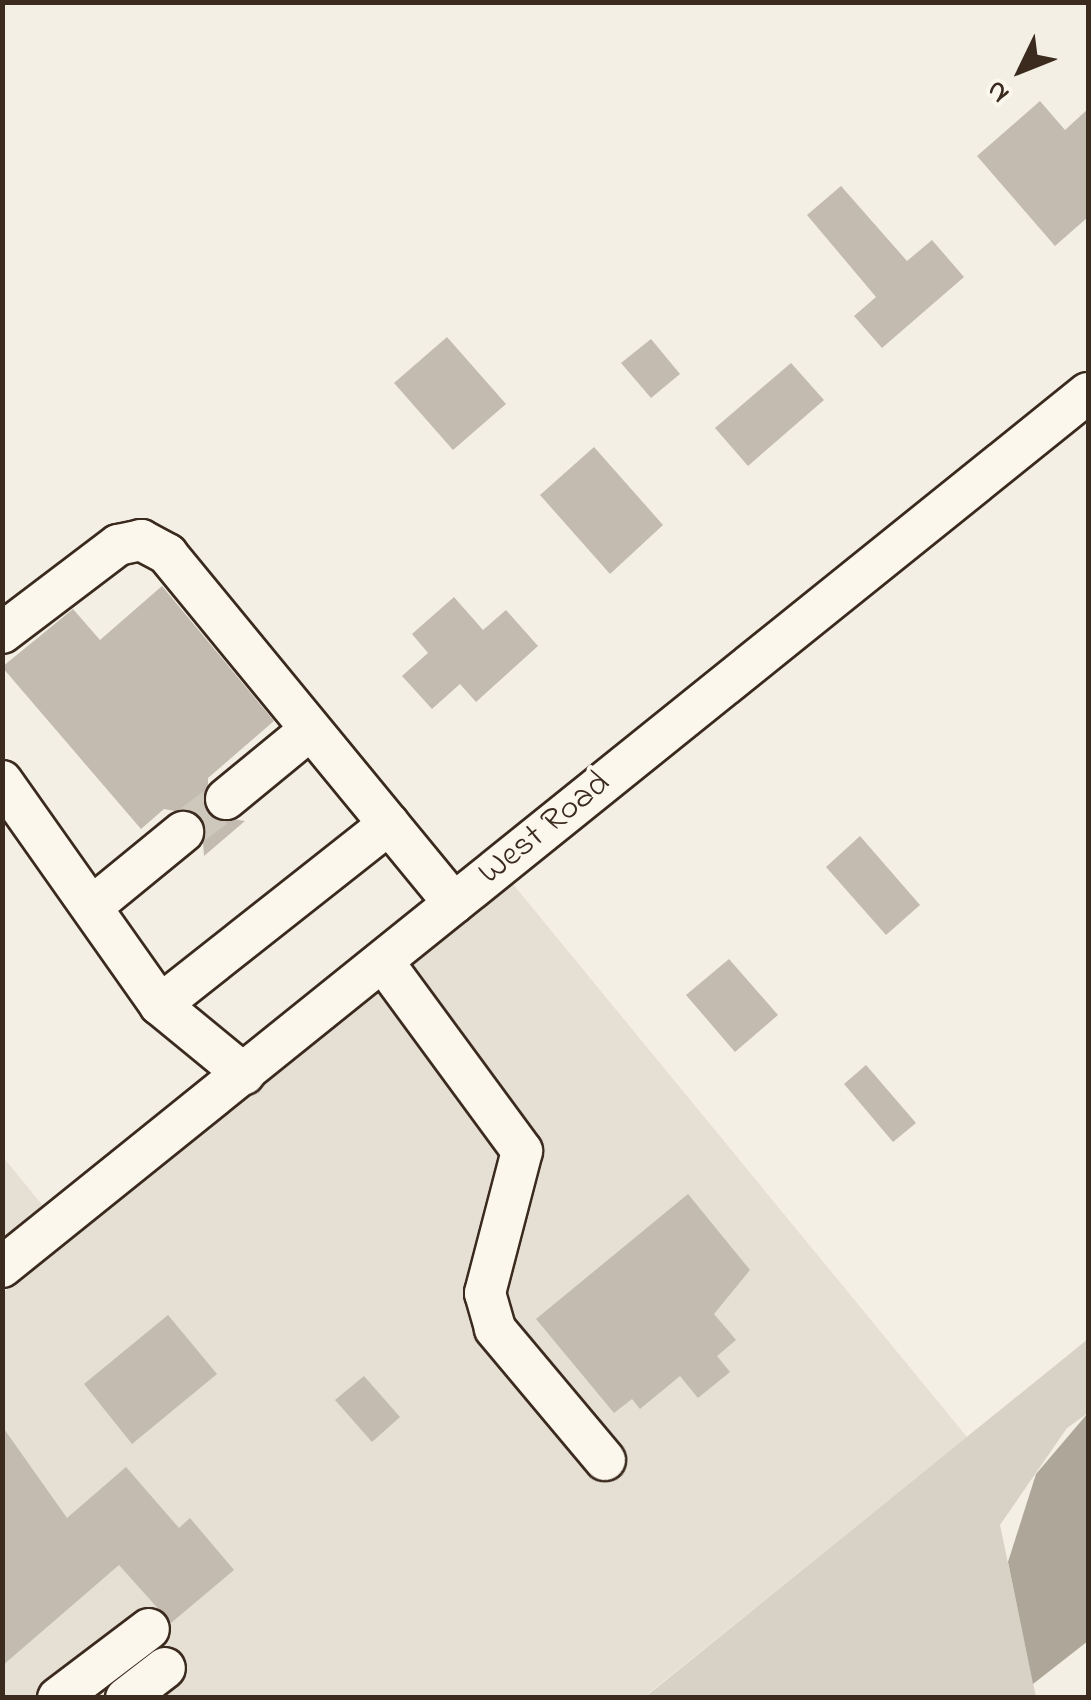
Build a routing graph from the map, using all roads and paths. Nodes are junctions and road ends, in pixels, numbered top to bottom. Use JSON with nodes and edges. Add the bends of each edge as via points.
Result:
{"nodes":[{"id":1,"x":1088,"y":393,"type":"edge"},
{"id":2,"x":2,"y":633,"type":"edge"},
{"id":3,"x":310,"y":730,"type":"junction"},
{"id":4,"x":2,"y":781,"type":"edge"},
{"id":5,"x":226,"y":799,"type":"tunnel mouth"},
{"id":6,"x":389,"y":824,"type":"junction"},
{"id":7,"x":184,"y":832,"type":"tunnel mouth"},
{"id":8,"x":454,"y":903,"type":"junction"},
{"id":9,"x":95,"y":904,"type":"junction"},
{"id":10,"x":384,"y":962,"type":"junction"},
{"id":11,"x":160,"y":1005,"type":"junction"},
{"id":12,"x":244,"y":1074,"type":"junction"},
{"id":13,"x":2,"y":1267,"type":"edge"},
{"id":14,"x":605,"y":1460,"type":"dead end"},
{"id":15,"x":149,"y":1629,"type":"dead end"},
{"id":16,"x":165,"y":1668,"type":"dead end"},
{"id":17,"x":58,"y":1698,"type":"edge"},
{"id":18,"x":126,"y":1698,"type":"edge"}],
"edges":[{"from":1,"to":8,"type":"street","name":"West Road"},
{"from":2,"to":3,"type":"street","via":[[118,545],[141,540],[167,554]]},
{"from":3,"to":5,"type":"street"},
{"from":3,"to":6,"type":"street"},
{"from":4,"to":9,"type":"street"},
{"from":6,"to":8,"type":"street"},
{"from":6,"to":11,"type":"street"},
{"from":7,"to":9,"type":"street"},
{"from":8,"to":10,"type":"street","name":"West Road"},
{"from":9,"to":11,"type":"street","via":[[100,932]]},
{"from":10,"to":12,"type":"street","name":"West Road"},
{"from":10,"to":14,"type":"street","via":[[522,1151],[485,1292],[495,1329]]},
{"from":11,"to":12,"type":"street"},
{"from":12,"to":13,"type":"street","name":"West Road"},
{"from":15,"to":17,"type":"street"},
{"from":16,"to":18,"type":"street"}]}
